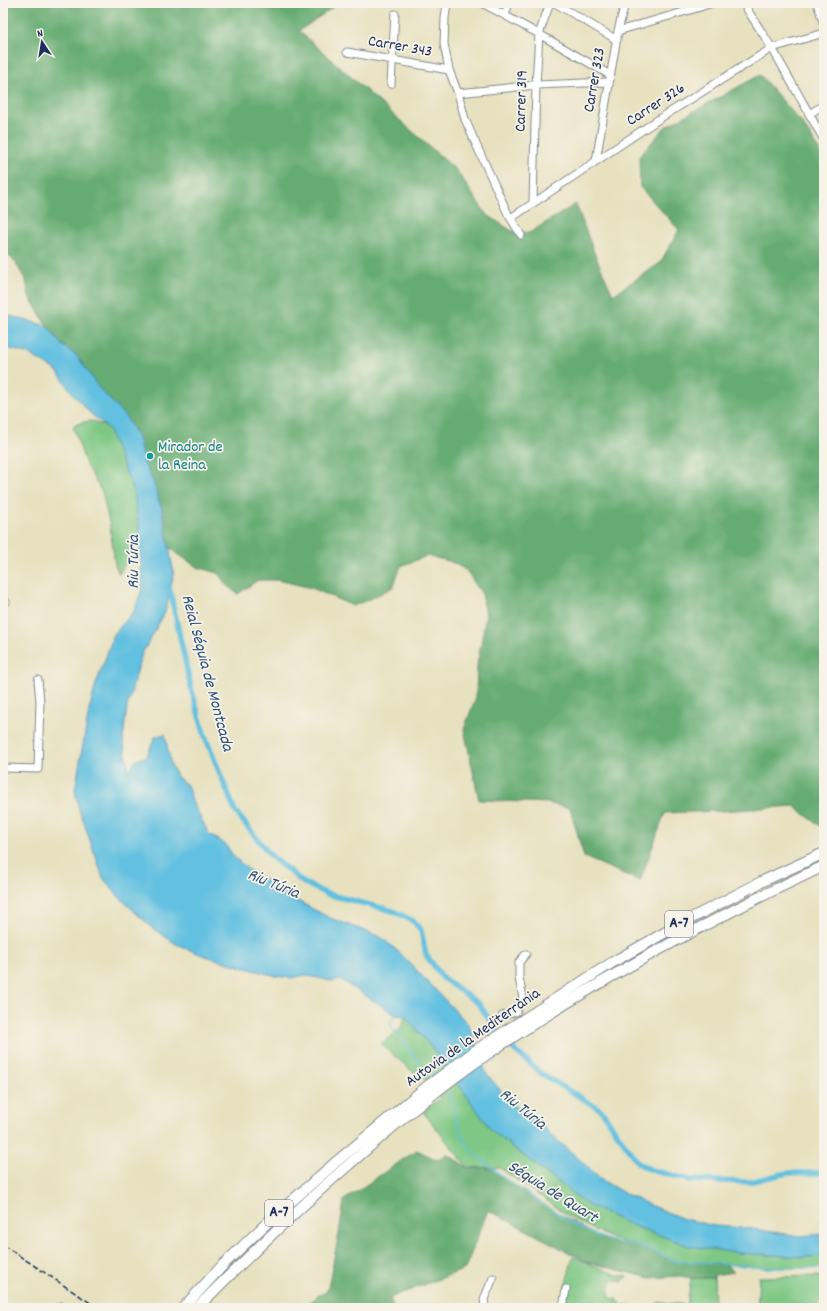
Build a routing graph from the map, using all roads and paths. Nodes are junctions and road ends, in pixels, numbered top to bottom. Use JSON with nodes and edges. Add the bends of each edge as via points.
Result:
{"nodes":[{"id":1,"x":447,"y":3,"type":"edge"},
{"id":2,"x":482,"y":3,"type":"edge"},
{"id":3,"x":509,"y":3,"type":"edge"},
{"id":4,"x":550,"y":3,"type":"edge"},
{"id":5,"x":555,"y":3,"type":"edge"},
{"id":6,"x":625,"y":3,"type":"edge"},
{"id":7,"x":712,"y":3,"type":"edge"},
{"id":8,"x":743,"y":3,"type":"edge"},
{"id":9,"x":817,"y":3,"type":"edge"},
{"id":10,"x":695,"y":6,"type":"edge"},
{"id":11,"x":395,"y":14,"type":"dead end"},
{"id":12,"x":505,"y":15,"type":"junction"},
{"id":13,"x":824,"y":25,"type":"edge"},
{"id":14,"x":618,"y":31,"type":"junction"},
{"id":15,"x":824,"y":33,"type":"edge"},
{"id":16,"x":539,"y":34,"type":"junction"},
{"id":17,"x":616,"y":40,"type":"junction"},
{"id":18,"x":772,"y":48,"type":"junction"},
{"id":19,"x":347,"y":52,"type":"dead end"},
{"id":20,"x":392,"y":60,"type":"junction"},
{"id":21,"x":448,"y":70,"type":"junction"},
{"id":22,"x":610,"y":75,"type":"junction"},
{"id":23,"x":609,"y":82,"type":"junction"},
{"id":24,"x":391,"y":84,"type":"dead end"},
{"id":25,"x":536,"y":85,"type":"junction"},
{"id":26,"x":458,"y":93,"type":"junction"},
{"id":27,"x":824,"y":105,"type":"edge"},
{"id":28,"x":809,"y":114,"type":"junction"},
{"id":29,"x":824,"y":140,"type":"edge"},
{"id":30,"x":596,"y":161,"type":"junction"},
{"id":31,"x":533,"y":203,"type":"junction"},
{"id":32,"x":511,"y":218,"type":"junction"},
{"id":33,"x":521,"y":235,"type":"dead end"},
{"id":34,"x":38,"y":680,"type":"dead end"},
{"id":35,"x":3,"y":768,"type":"edge"},
{"id":36,"x":824,"y":853,"type":"edge"},
{"id":37,"x":824,"y":866,"type":"edge"},
{"id":38,"x":526,"y":954,"type":"dead end"},
{"id":39,"x":544,"y":1012,"type":"junction"},
{"id":40,"x":502,"y":1016,"type":"dead end"},
{"id":41,"x":384,"y":1128,"type":"junction"},
{"id":42,"x":493,"y":1278,"type":"dead end"},
{"id":43,"x":566,"y":1289,"type":"dead end"},
{"id":44,"x":183,"y":1308,"type":"edge"},
{"id":45,"x":197,"y":1308,"type":"edge"},
{"id":46,"x":485,"y":1308,"type":"edge"},
{"id":47,"x":563,"y":1308,"type":"edge"}],
"edges":[{"from":1,"to":21,"type":"street","via":[[444,44]]},
{"from":2,"to":12,"type":"street"},
{"from":3,"to":12,"type":"street"},
{"from":4,"to":16,"type":"street","name":"Carrer 319"},
{"from":5,"to":17,"type":"street"},
{"from":6,"to":14,"type":"street","name":"Carrer 323"},
{"from":7,"to":10,"type":"street"},
{"from":8,"to":18,"type":"street"},
{"from":9,"to":13,"type":"street"},
{"from":10,"to":14,"type":"street"},
{"from":11,"to":20,"type":"street"},
{"from":12,"to":16,"type":"street"},
{"from":14,"to":17,"type":"street","name":"Carrer 323"},
{"from":15,"to":18,"type":"street","name":"Carrer 326"},
{"from":16,"to":22,"type":"street"},
{"from":16,"to":25,"type":"street","name":"Carrer 319"},
{"from":17,"to":22,"type":"street","name":"Carrer 323"},
{"from":18,"to":28,"type":"street"},
{"from":18,"to":30,"type":"street","name":"Carrer 326"},
{"from":19,"to":20,"type":"street","name":"Carrer 343"},
{"from":20,"to":21,"type":"street","name":"Carrer 343"},
{"from":20,"to":24,"type":"street"},
{"from":21,"to":26,"type":"street"},
{"from":22,"to":23,"type":"street","name":"Carrer 323"},
{"from":23,"to":25,"type":"street"},
{"from":23,"to":30,"type":"street","name":"Carrer 323"},
{"from":25,"to":26,"type":"street"},
{"from":25,"to":31,"type":"street","name":"Carrer 319"},
{"from":26,"to":32,"type":"street","via":[[470,131]]},
{"from":27,"to":28,"type":"street"},
{"from":28,"to":29,"type":"street"},
{"from":30,"to":31,"type":"street","name":"Carrer 326"},
{"from":31,"to":32,"type":"street","name":"Carrer 326"},
{"from":32,"to":33,"type":"street"},
{"from":34,"to":35,"type":"street","via":[[38,769]]},
{"from":36,"to":39,"type":"highway","name":"Autovia de la Mediterrània","number":"A-7","via":[[762,881],[613,962]]},
{"from":37,"to":39,"type":"highway","name":"Autovia de la Mediterrània","number":"A-7","via":[[685,935]]},
{"from":38,"to":40,"type":"street","via":[[519,962],[523,998],[516,1012]]},
{"from":39,"to":41,"type":"highway","name":"Autovia de la Mediterrània","number":"A-7"},
{"from":41,"to":44,"type":"highway","name":"Autovia de la Mediterrània","number":"A-7","via":[[336,1162],[268,1222]]},
{"from":41,"to":45,"type":"highway","name":"Autovia de la Mediterrània","number":"A-7"},
{"from":42,"to":46,"type":"street","via":[[484,1299]]},
{"from":43,"to":47,"type":"street"}]}
